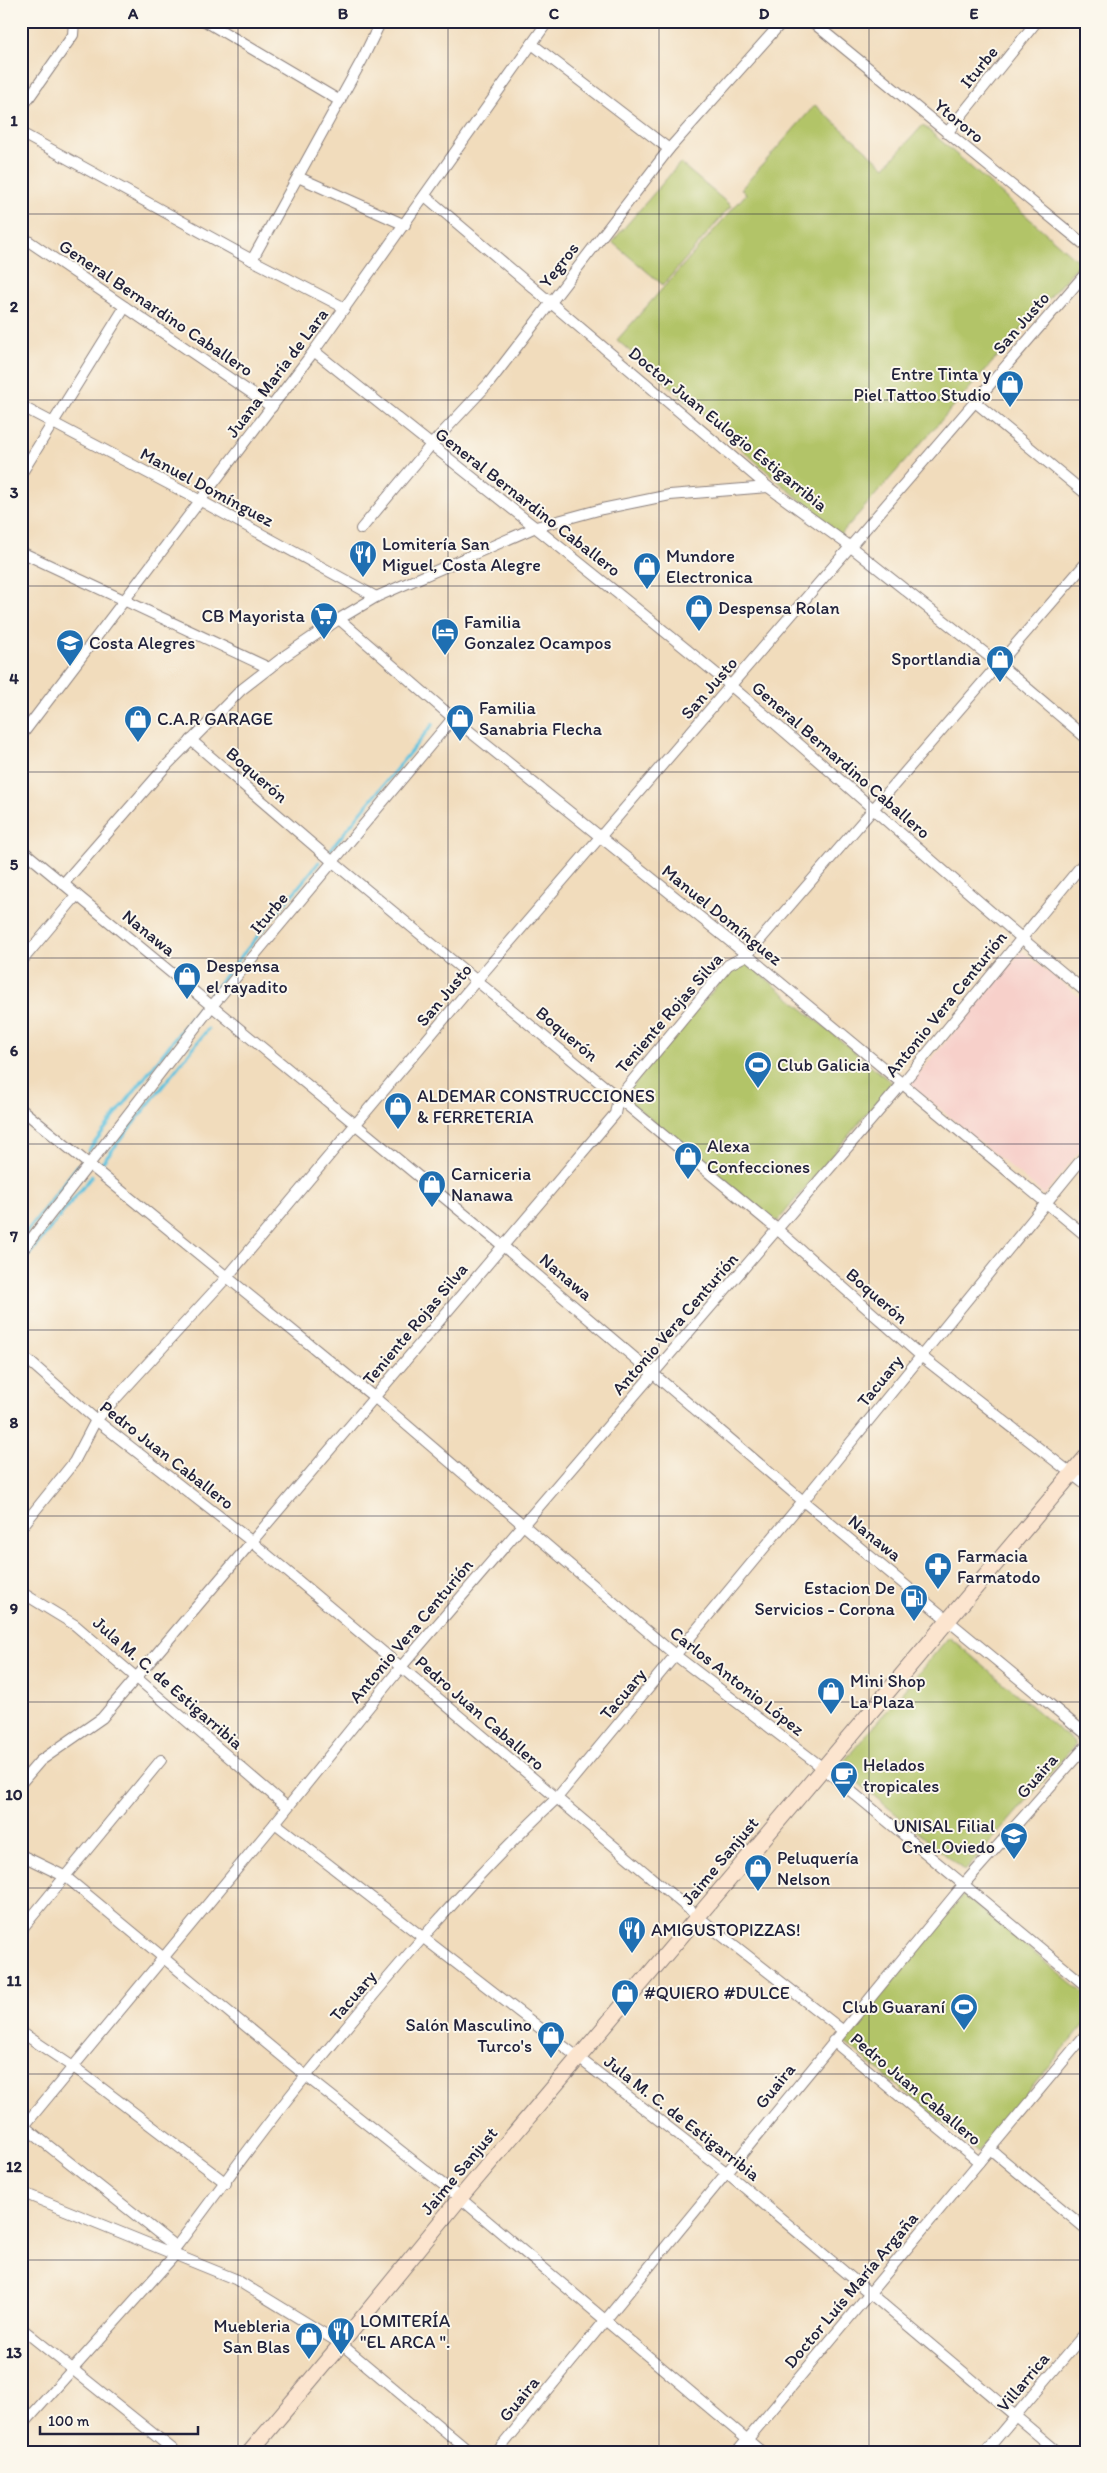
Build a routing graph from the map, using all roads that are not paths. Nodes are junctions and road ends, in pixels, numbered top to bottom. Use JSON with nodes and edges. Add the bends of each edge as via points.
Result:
{"nodes":[{"id":1,"x":74,"y":21,"type":"edge"},
{"id":2,"x":205,"y":21,"type":"edge"},
{"id":3,"x":381,"y":21,"type":"edge"},
{"id":4,"x":548,"y":21,"type":"edge"},
{"id":5,"x":783,"y":21,"type":"edge"},
{"id":6,"x":811,"y":21,"type":"edge"},
{"id":7,"x":1037,"y":21,"type":"edge"},
{"id":8,"x":532,"y":44,"type":"junction"},
{"id":9,"x":340,"y":101,"type":"junction"},
{"id":10,"x":21,"y":109,"type":"edge"},
{"id":11,"x":21,"y":133,"type":"edge"},
{"id":12,"x":947,"y":133,"type":"junction"},
{"id":13,"x":669,"y":149,"type":"junction"},
{"id":14,"x":298,"y":177,"type":"junction"},
{"id":15,"x":425,"y":196,"type":"junction"},
{"id":16,"x":405,"y":226,"type":"junction"},
{"id":17,"x":21,"y":236,"type":"edge"},
{"id":18,"x":1086,"y":246,"type":"edge"},
{"id":19,"x":252,"y":260,"type":"junction"},
{"id":20,"x":1086,"y":273,"type":"edge"},
{"id":21,"x":550,"y":304,"type":"junction"},
{"id":22,"x":126,"y":307,"type":"junction"},
{"id":23,"x":345,"y":308,"type":"junction"},
{"id":24,"x":314,"y":351,"type":"junction"},
{"id":25,"x":975,"y":402,"type":"junction"},
{"id":26,"x":21,"y":406,"type":"edge"},
{"id":27,"x":272,"y":407,"type":"junction"},
{"id":28,"x":52,"y":422,"type":"junction"},
{"id":29,"x":431,"y":445,"type":"junction"},
{"id":30,"x":21,"y":474,"type":"edge"},
{"id":31,"x":768,"y":487,"type":"junction"},
{"id":32,"x":1086,"y":494,"type":"edge"},
{"id":33,"x":201,"y":501,"type":"junction"},
{"id":34,"x":536,"y":527,"type":"junction"},
{"id":35,"x":361,"y":529,"type":"dead end"},
{"id":36,"x":851,"y":547,"type":"junction"},
{"id":37,"x":21,"y":552,"type":"edge"},
{"id":38,"x":1086,"y":563,"type":"edge"},
{"id":39,"x":376,"y":597,"type":"junction"},
{"id":40,"x":125,"y":600,"type":"junction"},
{"id":41,"x":339,"y":618,"type":"junction"},
{"id":42,"x":1000,"y":665,"type":"junction"},
{"id":43,"x":269,"y":668,"type":"junction"},
{"id":44,"x":732,"y":687,"type":"junction"},
{"id":45,"x":453,"y":718,"type":"junction"},
{"id":46,"x":21,"y":736,"type":"edge"},
{"id":47,"x":1086,"y":738,"type":"edge"},
{"id":48,"x":191,"y":740,"type":"junction"},
{"id":49,"x":873,"y":810,"type":"junction"},
{"id":50,"x":600,"y":837,"type":"junction"},
{"id":51,"x":21,"y":849,"type":"edge"},
{"id":52,"x":1086,"y":860,"type":"edge"},
{"id":53,"x":333,"y":862,"type":"junction"},
{"id":54,"x":63,"y":884,"type":"junction"},
{"id":55,"x":77,"y":895,"type":"junction"},
{"id":56,"x":1020,"y":938,"type":"junction"},
{"id":57,"x":746,"y":955,"type":"junction"},
{"id":58,"x":21,"y":962,"type":"edge"},
{"id":59,"x":476,"y":981,"type":"junction"},
{"id":60,"x":1086,"y":992,"type":"edge"},
{"id":61,"x":212,"y":1006,"type":"junction"},
{"id":62,"x":902,"y":1084,"type":"junction"},
{"id":63,"x":618,"y":1098,"type":"junction"},
{"id":64,"x":21,"y":1109,"type":"edge"},
{"id":65,"x":356,"y":1125,"type":"junction"},
{"id":66,"x":1086,"y":1154,"type":"edge"},
{"id":67,"x":90,"y":1164,"type":"junction"},
{"id":68,"x":1047,"y":1202,"type":"junction"},
{"id":69,"x":778,"y":1230,"type":"junction"},
{"id":70,"x":1086,"y":1236,"type":"edge"},
{"id":71,"x":503,"y":1246,"type":"junction"},
{"id":72,"x":21,"y":1252,"type":"edge"},
{"id":73,"x":228,"y":1276,"type":"junction"},
{"id":74,"x":921,"y":1356,"type":"junction"},
{"id":75,"x":29,"y":1361,"type":"dead end"},
{"id":76,"x":655,"y":1373,"type":"junction"},
{"id":77,"x":374,"y":1397,"type":"junction"},
{"id":78,"x":96,"y":1420,"type":"junction"},
{"id":79,"x":1086,"y":1457,"type":"edge"},
{"id":80,"x":1072,"y":1474,"type":"junction"},
{"id":81,"x":1086,"y":1485,"type":"edge"},
{"id":82,"x":804,"y":1501,"type":"junction"},
{"id":83,"x":523,"y":1524,"type":"junction"},
{"id":84,"x":21,"y":1528,"type":"edge"},
{"id":85,"x":251,"y":1541,"type":"junction"},
{"id":86,"x":21,"y":1592,"type":"edge"},
{"id":87,"x":950,"y":1620,"type":"junction"},
{"id":88,"x":676,"y":1656,"type":"junction"},
{"id":89,"x":401,"y":1667,"type":"junction"},
{"id":90,"x":136,"y":1676,"type":"junction"},
{"id":91,"x":1086,"y":1734,"type":"edge"},
{"id":92,"x":1086,"y":1746,"type":"edge"},
{"id":93,"x":161,"y":1760,"type":"dead end"},
{"id":94,"x":823,"y":1768,"type":"junction"},
{"id":95,"x":21,"y":1783,"type":"edge"},
{"id":96,"x":556,"y":1800,"type":"junction"},
{"id":97,"x":287,"y":1807,"type":"junction"},
{"id":98,"x":275,"y":1823,"type":"junction"},
{"id":99,"x":21,"y":1855,"type":"edge"},
{"id":100,"x":66,"y":1877,"type":"junction"},
{"id":101,"x":964,"y":1884,"type":"junction"},
{"id":102,"x":697,"y":1916,"type":"junction"},
{"id":103,"x":21,"y":1930,"type":"edge"},
{"id":104,"x":424,"y":1938,"type":"junction"},
{"id":105,"x":163,"y":1956,"type":"junction"},
{"id":106,"x":1086,"y":1986,"type":"edge"},
{"id":107,"x":842,"y":2030,"type":"junction"},
{"id":108,"x":21,"y":2032,"type":"edge"},
{"id":109,"x":1086,"y":2034,"type":"edge"},
{"id":110,"x":833,"y":2041,"type":"junction"},
{"id":111,"x":579,"y":2057,"type":"junction"},
{"id":112,"x":73,"y":2067,"type":"junction"},
{"id":113,"x":306,"y":2076,"type":"junction"},
{"id":114,"x":22,"y":2125,"type":"edge"},
{"id":115,"x":990,"y":2148,"type":"junction"},
{"id":116,"x":979,"y":2162,"type":"junction"},
{"id":117,"x":726,"y":2172,"type":"junction"},
{"id":118,"x":226,"y":2183,"type":"junction"},
{"id":119,"x":21,"y":2192,"type":"edge"},
{"id":120,"x":460,"y":2198,"type":"junction"},
{"id":121,"x":1086,"y":2229,"type":"edge"},
{"id":122,"x":175,"y":2251,"type":"junction"},
{"id":123,"x":870,"y":2293,"type":"junction"},
{"id":124,"x":606,"y":2318,"type":"junction"},
{"id":125,"x":21,"y":2328,"type":"edge"},
{"id":126,"x":1086,"y":2332,"type":"edge"},
{"id":127,"x":341,"y":2344,"type":"junction"},
{"id":128,"x":73,"y":2369,"type":"junction"},
{"id":129,"x":1016,"y":2416,"type":"junction"},
{"id":130,"x":21,"y":2427,"type":"edge"},
{"id":131,"x":748,"y":2440,"type":"junction"},
{"id":132,"x":176,"y":2452,"type":"edge"},
{"id":133,"x":250,"y":2452,"type":"edge"},
{"id":134,"x":470,"y":2452,"type":"edge"},
{"id":135,"x":497,"y":2452,"type":"edge"},
{"id":136,"x":737,"y":2452,"type":"edge"},
{"id":137,"x":762,"y":2452,"type":"edge"},
{"id":138,"x":986,"y":2452,"type":"edge"},
{"id":139,"x":1058,"y":2452,"type":"edge"}],
"edges":[{"from":1,"to":10,"type":"street","via":[[73,34]]},
{"from":2,"to":9,"type":"street"},
{"from":3,"to":9,"type":"street"},
{"from":4,"to":8,"type":"street","name":"Juana María de Lara"},
{"from":5,"to":13,"type":"street","name":"Yegros"},
{"from":6,"to":12,"type":"street","name":"Ytororo"},
{"from":7,"to":12,"type":"street","name":"Iturbe"},
{"from":8,"to":13,"type":"street"},
{"from":8,"to":15,"type":"street","name":"Juana María de Lara"},
{"from":9,"to":14,"type":"street"},
{"from":11,"to":19,"type":"street"},
{"from":12,"to":18,"type":"street","name":"Ytororo"},
{"from":13,"to":21,"type":"street","name":"Yegros"},
{"from":14,"to":16,"type":"street"},
{"from":14,"to":19,"type":"street"},
{"from":15,"to":16,"type":"street","name":"Juana María de Lara"},
{"from":15,"to":21,"type":"street","name":"Doctor Juan Eulogio Estigarribia"},
{"from":16,"to":23,"type":"street","name":"Juana María de Lara"},
{"from":17,"to":22,"type":"street","name":"General Bernardino Caballero"},
{"from":19,"to":23,"type":"street"},
{"from":20,"to":25,"type":"street","name":"San Justo"},
{"from":21,"to":29,"type":"street","name":"Yegros","via":[[489,383]]},
{"from":21,"to":31,"type":"street","name":"Doctor Juan Eulogio Estigarribia"},
{"from":22,"to":27,"type":"street","name":"General Bernardino Caballero"},
{"from":22,"to":28,"type":"street"},
{"from":23,"to":24,"type":"street","name":"Juana María de Lara"},
{"from":24,"to":27,"type":"street","name":"Juana María de Lara"},
{"from":24,"to":29,"type":"street","name":"General Bernardino Caballero"},
{"from":25,"to":32,"type":"street"},
{"from":25,"to":36,"type":"street","name":"San Justo"},
{"from":26,"to":28,"type":"street","name":"Manuel Domínguez"},
{"from":27,"to":33,"type":"street","name":"Juana María de Lara"},
{"from":28,"to":30,"type":"street"},
{"from":28,"to":33,"type":"street","name":"Manuel Domínguez"},
{"from":29,"to":34,"type":"street","name":"General Bernardino Caballero"},
{"from":29,"to":35,"type":"street","name":"Yegros"},
{"from":31,"to":34,"type":"street","via":[[670,495]]},
{"from":31,"to":36,"type":"street","name":"Doctor Juan Eulogio Estigarribia"},
{"from":33,"to":39,"type":"street","name":"Manuel Domínguez"},
{"from":33,"to":40,"type":"street","name":"Juana María de Lara"},
{"from":34,"to":39,"type":"street"},
{"from":34,"to":44,"type":"street","name":"General Bernardino Caballero"},
{"from":36,"to":42,"type":"street","name":"Doctor Juan Eulogio Estigarribia"},
{"from":36,"to":44,"type":"street","name":"San Justo"},
{"from":37,"to":40,"type":"street"},
{"from":38,"to":42,"type":"street","name":"Teniente Rojas Silva"},
{"from":39,"to":41,"type":"street"},
{"from":40,"to":43,"type":"street"},
{"from":40,"to":46,"type":"street","name":"Juana María de Lara"},
{"from":41,"to":43,"type":"street"},
{"from":41,"to":45,"type":"street","name":"Manuel Domínguez"},
{"from":42,"to":47,"type":"street","name":"Doctor Juan Eulogio Estigarribia"},
{"from":42,"to":49,"type":"street","name":"Teniente Rojas Silva"},
{"from":43,"to":48,"type":"street","via":[[241,690]]},
{"from":44,"to":49,"type":"street","name":"General Bernardino Caballero"},
{"from":44,"to":50,"type":"street","name":"San Justo"},
{"from":45,"to":50,"type":"street","name":"Manuel Domínguez"},
{"from":45,"to":53,"type":"street","name":"Iturbe"},
{"from":48,"to":53,"type":"street","name":"Boquerón"},
{"from":48,"to":54,"type":"street"},
{"from":49,"to":56,"type":"street","name":"General Bernardino Caballero"},
{"from":49,"to":57,"type":"street","name":"Teniente Rojas Silva"},
{"from":50,"to":57,"type":"street","name":"Manuel Domínguez"},
{"from":50,"to":59,"type":"street","name":"San Justo"},
{"from":51,"to":54,"type":"street","name":"Nanawa"},
{"from":52,"to":56,"type":"street","name":"Antonio Vera Centurión"},
{"from":53,"to":59,"type":"street","name":"Boquerón"},
{"from":53,"to":61,"type":"street","name":"Iturbe"},
{"from":54,"to":55,"type":"street","name":"Nanawa"},
{"from":55,"to":58,"type":"street"},
{"from":55,"to":61,"type":"street","name":"Nanawa"},
{"from":56,"to":60,"type":"street","name":"General Bernardino Caballero"},
{"from":56,"to":62,"type":"street","name":"Antonio Vera Centurión"},
{"from":57,"to":62,"type":"street","name":"Manuel Domínguez"},
{"from":57,"to":63,"type":"street","name":"Teniente Rojas Silva","via":[[728,964]]},
{"from":59,"to":63,"type":"street","name":"Boquerón"},
{"from":59,"to":65,"type":"street","name":"San Justo"},
{"from":61,"to":65,"type":"street","name":"Nanawa"},
{"from":61,"to":67,"type":"street","name":"Iturbe"},
{"from":62,"to":68,"type":"street","name":"Manuel Domínguez"},
{"from":62,"to":69,"type":"street","name":"Antonio Vera Centurión"},
{"from":63,"to":69,"type":"street","name":"Boquerón"},
{"from":63,"to":71,"type":"street","name":"Teniente Rojas Silva","via":[[615,1114]]},
{"from":64,"to":67,"type":"street","name":"Carlos Antonio López"},
{"from":65,"to":71,"type":"street","name":"Nanawa"},
{"from":65,"to":73,"type":"street","name":"San Justo"},
{"from":66,"to":68,"type":"street","name":"Tacuary"},
{"from":67,"to":72,"type":"street","name":"Iturbe"},
{"from":67,"to":73,"type":"street","name":"Carlos Antonio López"},
{"from":68,"to":70,"type":"street","name":"Manuel Domínguez"},
{"from":68,"to":74,"type":"street","name":"Tacuary"},
{"from":69,"to":74,"type":"street","name":"Boquerón"},
{"from":69,"to":76,"type":"street","name":"Antonio Vera Centurión"},
{"from":71,"to":76,"type":"street","name":"Nanawa"},
{"from":71,"to":77,"type":"street","name":"Teniente Rojas Silva"},
{"from":73,"to":77,"type":"street","name":"Carlos Antonio López"},
{"from":73,"to":78,"type":"street","name":"San Justo"},
{"from":74,"to":80,"type":"street","name":"Boquerón"},
{"from":74,"to":82,"type":"street","name":"Tacuary"},
{"from":75,"to":78,"type":"street","name":"Pedro Juan Caballero"},
{"from":76,"to":82,"type":"street","name":"Nanawa"},
{"from":76,"to":83,"type":"street","name":"Antonio Vera Centurión"},
{"from":77,"to":83,"type":"street","name":"Carlos Antonio López"},
{"from":77,"to":85,"type":"street","name":"Teniente Rojas Silva"},
{"from":78,"to":84,"type":"street","name":"San Justo","via":[[74,1462]]},
{"from":78,"to":85,"type":"street","name":"Pedro Juan Caballero"},
{"from":79,"to":80,"type":"main road","name":"Jaime Sanjust"},
{"from":80,"to":81,"type":"street","name":"Boquerón"},
{"from":80,"to":87,"type":"main road","name":"Jaime Sanjust"},
{"from":82,"to":87,"type":"street","name":"Nanawa"},
{"from":82,"to":88,"type":"street","name":"Tacuary"},
{"from":83,"to":88,"type":"street","name":"Carlos Antonio López"},
{"from":83,"to":89,"type":"street","name":"Antonio Vera Centurión"},
{"from":85,"to":89,"type":"street","name":"Pedro Juan Caballero"},
{"from":85,"to":90,"type":"street","name":"Teniente Rojas Silva"},
{"from":86,"to":90,"type":"street","name":"Jula M. C. de Estigarribia","via":[[75,1625]]},
{"from":87,"to":91,"type":"street","name":"Nanawa"},
{"from":87,"to":94,"type":"main road","name":"Jaime Sanjust"},
{"from":88,"to":94,"type":"street","name":"Carlos Antonio López"},
{"from":88,"to":96,"type":"street","name":"Tacuary"},
{"from":89,"to":96,"type":"street","name":"Pedro Juan Caballero"},
{"from":89,"to":97,"type":"street","name":"Antonio Vera Centurión"},
{"from":90,"to":95,"type":"street","name":"Teniente Rojas Silva","via":[[102,1718],[40,1761]]},
{"from":90,"to":97,"type":"street","name":"Jula M. C. de Estigarribia"},
{"from":92,"to":101,"type":"street","name":"Guaira"},
{"from":93,"to":100,"type":"street"},
{"from":94,"to":101,"type":"street","name":"Carlos Antonio López"},
{"from":94,"to":102,"type":"main road","name":"Jaime Sanjust"},
{"from":96,"to":102,"type":"street","name":"Pedro Juan Caballero"},
{"from":96,"to":104,"type":"street","name":"Tacuary","via":[[517,1836]]},
{"from":97,"to":98,"type":"street","name":"Antonio Vera Centurión"},
{"from":98,"to":104,"type":"street","name":"Jula M. C. de Estigarribia"},
{"from":98,"to":105,"type":"street","name":"Antonio Vera Centurión"},
{"from":99,"to":100,"type":"street"},
{"from":100,"to":103,"type":"street"},
{"from":100,"to":105,"type":"street"},
{"from":101,"to":106,"type":"street","name":"Carlos Antonio López"},
{"from":101,"to":107,"type":"street","name":"Guaira"},
{"from":102,"to":107,"type":"street","name":"Pedro Juan Caballero"},
{"from":102,"to":111,"type":"main road","name":"Jaime Sanjust"},
{"from":104,"to":111,"type":"street","name":"Jula M. C. de Estigarribia"},
{"from":104,"to":113,"type":"street","name":"Tacuary"},
{"from":105,"to":112,"type":"street","name":"Antonio Vera Centurión"},
{"from":105,"to":113,"type":"street"},
{"from":107,"to":110,"type":"street","name":"Guaira"},
{"from":108,"to":112,"type":"street"},
{"from":109,"to":115,"type":"street","name":"Doctor Luís María Argaña"},
{"from":110,"to":116,"type":"street","name":"Pedro Juan Caballero"},
{"from":110,"to":117,"type":"street","name":"Guaira"},
{"from":111,"to":117,"type":"street","name":"Jula M. C. de Estigarribia"},
{"from":111,"to":120,"type":"main road","name":"Jaime Sanjust"},
{"from":112,"to":114,"type":"street","name":"Antonio Vera Centurión"},
{"from":112,"to":118,"type":"street"},
{"from":113,"to":118,"type":"street","name":"Tacuary"},
{"from":113,"to":120,"type":"street"},
{"from":114,"to":122,"type":"street"},
{"from":115,"to":116,"type":"street","name":"Doctor Luís María Argaña"},
{"from":115,"to":121,"type":"street","name":"Pedro Juan Caballero"},
{"from":116,"to":123,"type":"street","name":"Doctor Luís María Argaña"},
{"from":117,"to":123,"type":"street","name":"Jula M. C. de Estigarribia"},
{"from":117,"to":124,"type":"street","name":"Guaira"},
{"from":118,"to":122,"type":"street","name":"Tacuary"},
{"from":119,"to":122,"type":"street"},
{"from":120,"to":124,"type":"street"},
{"from":120,"to":127,"type":"main road","name":"Jaime Sanjust"},
{"from":122,"to":127,"type":"street","via":[[235,2280]]},
{"from":122,"to":128,"type":"street","name":"Tacuary"},
{"from":123,"to":129,"type":"street","name":"Jula M. C. de Estigarribia"},
{"from":123,"to":131,"type":"street","name":"Doctor Luís María Argaña"},
{"from":124,"to":131,"type":"street"},
{"from":124,"to":135,"type":"street","name":"Guaira"},
{"from":125,"to":128,"type":"street"},
{"from":126,"to":129,"type":"street","name":"Villarrica"},
{"from":127,"to":133,"type":"main road","name":"Jaime Sanjust"},
{"from":127,"to":134,"type":"street"},
{"from":128,"to":130,"type":"street","name":"Tacuary"},
{"from":128,"to":132,"type":"street"},
{"from":129,"to":138,"type":"street","name":"Villarrica"},
{"from":129,"to":139,"type":"street","name":"Jula M. C. de Estigarribia"},
{"from":131,"to":136,"type":"street","name":"Doctor Luís María Argaña"},
{"from":131,"to":137,"type":"street"}]}
